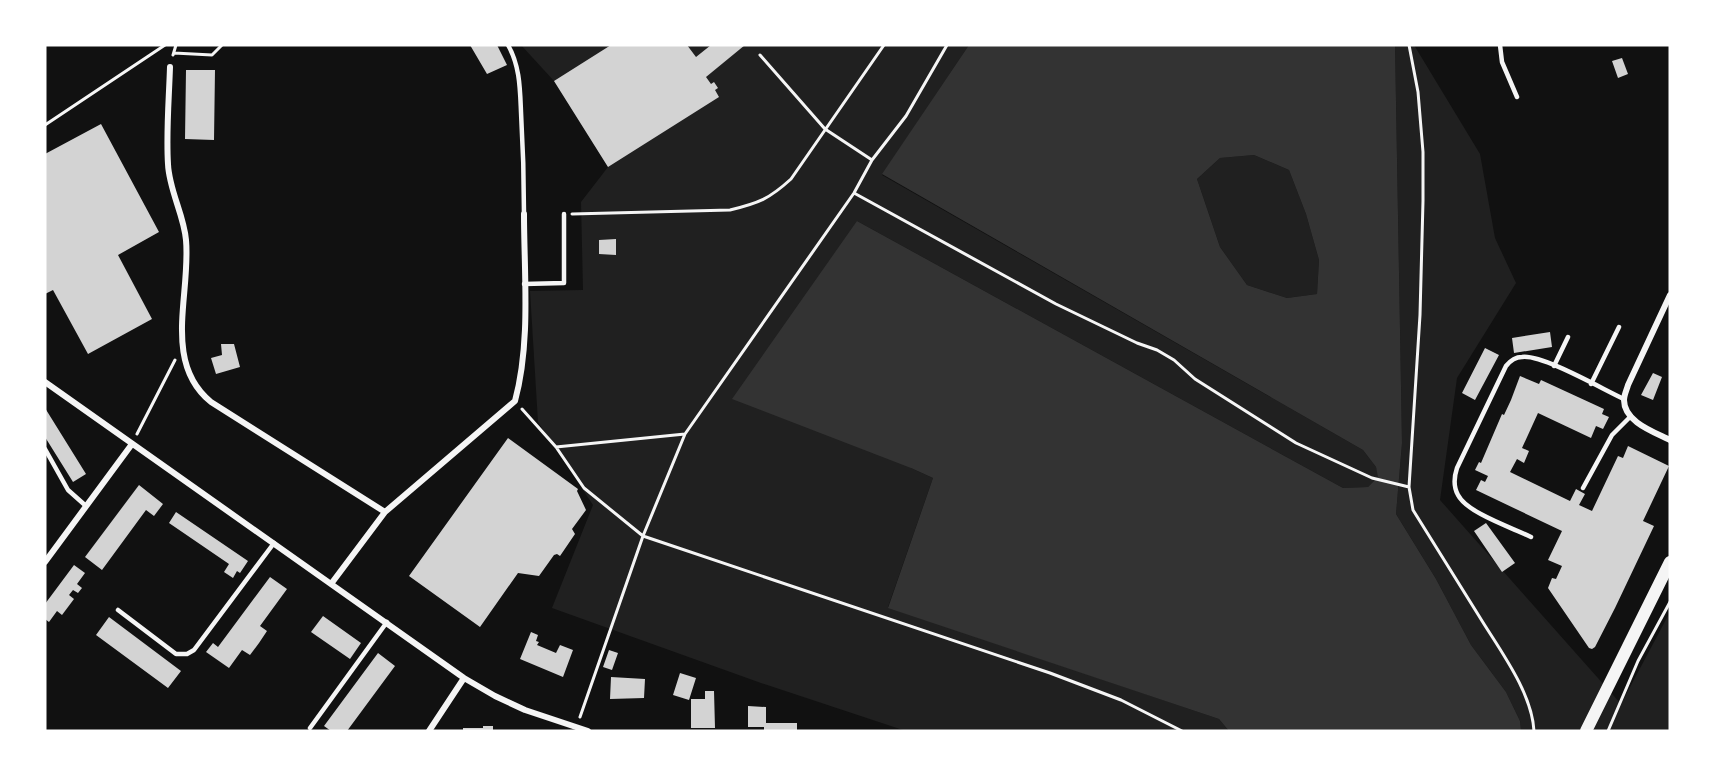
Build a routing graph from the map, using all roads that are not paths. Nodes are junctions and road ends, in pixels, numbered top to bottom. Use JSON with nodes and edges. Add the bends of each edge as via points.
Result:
{"nodes":[{"id":1,"x":508,"y":45,"type":"edge"},
{"id":2,"x":1500,"y":45,"type":"edge"},
{"id":3,"x":170,"y":67,"type":"dead end"},
{"id":4,"x":1517,"y":96,"type":"dead end"},
{"id":5,"x":524,"y":214,"type":"joint"},
{"id":6,"x":564,"y":214,"type":"road end"},
{"id":7,"x":524,"y":284,"type":"junction"},
{"id":8,"x":1670,"y":295,"type":"edge"},
{"id":9,"x":1619,"y":327,"type":"dead end"},
{"id":10,"x":1568,"y":337,"type":"dead end"},
{"id":11,"x":1554,"y":366,"type":"junction"},
{"id":12,"x":45,"y":382,"type":"edge"},
{"id":13,"x":1591,"y":384,"type":"junction"},
{"id":14,"x":1624,"y":399,"type":"junction"},
{"id":15,"x":1631,"y":416,"type":"junction"},
{"id":16,"x":1670,"y":440,"type":"edge"},
{"id":17,"x":132,"y":444,"type":"junction"},
{"id":18,"x":45,"y":448,"type":"edge"},
{"id":19,"x":1583,"y":488,"type":"dead end"},
{"id":20,"x":86,"y":507,"type":"junction"},
{"id":21,"x":385,"y":512,"type":"junction"},
{"id":22,"x":1532,"y":537,"type":"dead end"},
{"id":23,"x":274,"y":543,"type":"junction"},
{"id":24,"x":45,"y":562,"type":"edge"},
{"id":25,"x":1670,"y":562,"type":"edge"},
{"id":26,"x":331,"y":584,"type":"junction"},
{"id":27,"x":118,"y":610,"type":"dead end"},
{"id":28,"x":387,"y":622,"type":"junction"},
{"id":29,"x":464,"y":678,"type":"junction"},
{"id":30,"x":310,"y":728,"type":"dead end"},
{"id":31,"x":429,"y":731,"type":"edge"},
{"id":32,"x":588,"y":731,"type":"edge"},
{"id":33,"x":1586,"y":731,"type":"edge"}],
"edges":[{"from":1,"to":5,"type":"lane","via":[[518,70]]},
{"from":2,"to":4,"type":"lane","via":[[1502,62]]},
{"from":3,"to":21,"type":"street","via":[[168,166],[186,240],[182,345],[186,367],[204,396]]},
{"from":5,"to":7,"type":"street"},
{"from":6,"to":7,"type":"lane","via":[[564,283]]},
{"from":7,"to":21,"type":"street","via":[[524,341],[515,401]]},
{"from":8,"to":14,"type":"street"},
{"from":9,"to":13,"type":"lane"},
{"from":10,"to":11,"type":"lane"},
{"from":11,"to":13,"type":"lane"},
{"from":11,"to":22,"type":"lane","via":[[1531,357],[1510,361],[1454,477],[1457,494],[1466,505]]},
{"from":12,"to":17,"type":"street"},
{"from":13,"to":14,"type":"lane"},
{"from":14,"to":15,"type":"street"},
{"from":15,"to":16,"type":"street"},
{"from":15,"to":19,"type":"lane","via":[[1612,435]]},
{"from":17,"to":20,"type":"street"},
{"from":17,"to":23,"type":"street"},
{"from":18,"to":20,"type":"lane","via":[[68,490]]},
{"from":20,"to":24,"type":"street"},
{"from":21,"to":26,"type":"street"},
{"from":23,"to":26,"type":"street"},
{"from":23,"to":27,"type":"lane","via":[[194,650],[187,654],[176,654]]},
{"from":25,"to":33,"type":"main road"},
{"from":26,"to":28,"type":"street"},
{"from":28,"to":29,"type":"street"},
{"from":28,"to":30,"type":"lane"},
{"from":29,"to":31,"type":"street"},
{"from":29,"to":32,"type":"street","via":[[525,710]]}]}
